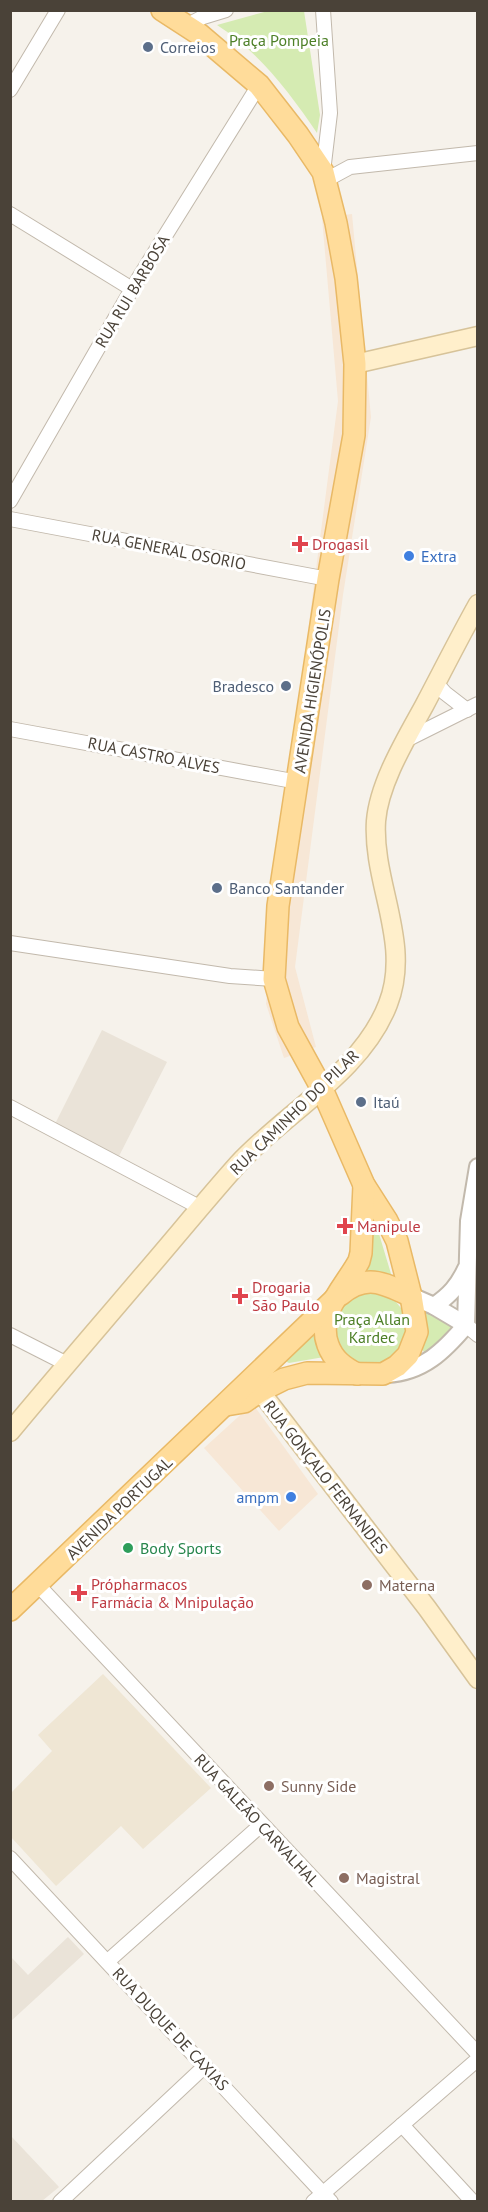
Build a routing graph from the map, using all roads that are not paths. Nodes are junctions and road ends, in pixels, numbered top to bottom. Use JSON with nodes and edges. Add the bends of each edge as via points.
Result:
{"nodes":[{"id":1,"x":58,"y":10,"type":"edge"},
{"id":2,"x":162,"y":10,"type":"edge"},
{"id":3,"x":226,"y":10,"type":"edge"},
{"id":4,"x":323,"y":10,"type":"edge"},
{"id":5,"x":186,"y":26,"type":"junction"},
{"id":6,"x":259,"y":85,"type":"junction"},
{"id":7,"x":10,"y":90,"type":"edge"},
{"id":8,"x":477,"y":153,"type":"edge"},
{"id":9,"x":324,"y":176,"type":"junction"},
{"id":10,"x":10,"y":214,"type":"edge"},
{"id":11,"x":132,"y":290,"type":"junction"},
{"id":12,"x":477,"y":336,"type":"edge"},
{"id":13,"x":355,"y":364,"type":"junction"},
{"id":14,"x":10,"y":501,"type":"edge"},
{"id":15,"x":10,"y":519,"type":"edge"},
{"id":16,"x":328,"y":579,"type":"junction"},
{"id":17,"x":477,"y":604,"type":"edge"},
{"id":18,"x":436,"y":682,"type":"junction"},
{"id":19,"x":472,"y":707,"type":"edge"},
{"id":20,"x":10,"y":729,"type":"edge"},
{"id":21,"x":405,"y":740,"type":"junction"},
{"id":22,"x":298,"y":782,"type":"junction"},
{"id":23,"x":10,"y":943,"type":"edge"},
{"id":24,"x":273,"y":979,"type":"junction"},
{"id":25,"x":322,"y":1089,"type":"junction"},
{"id":26,"x":10,"y":1107,"type":"edge"},
{"id":27,"x":477,"y":1167,"type":"edge"},
{"id":28,"x":364,"y":1185,"type":"junction"},
{"id":29,"x":201,"y":1208,"type":"junction"},
{"id":30,"x":467,"y":1265,"type":"junction"},
{"id":31,"x":411,"y":1296,"type":"junction"},
{"id":32,"x":336,"y":1298,"type":"junction"},
{"id":33,"x":434,"y":1306,"type":"junction"},
{"id":34,"x":472,"y":1330,"type":"edge"},
{"id":35,"x":10,"y":1335,"type":"edge"},
{"id":36,"x":272,"y":1360,"type":"junction"},
{"id":37,"x":67,"y":1364,"type":"junction"},
{"id":38,"x":357,"y":1374,"type":"junction"},
{"id":39,"x":383,"y":1374,"type":"junction"},
{"id":40,"x":260,"y":1391,"type":"junction"},
{"id":41,"x":226,"y":1405,"type":"junction"},
{"id":42,"x":10,"y":1432,"type":"edge"},
{"id":43,"x":38,"y":1585,"type":"junction"},
{"id":44,"x":10,"y":1610,"type":"edge"},
{"id":45,"x":477,"y":1679,"type":"edge"},
{"id":46,"x":261,"y":1825,"type":"junction"},
{"id":47,"x":10,"y":1858,"type":"edge"},
{"id":48,"x":108,"y":1961,"type":"junction"},
{"id":49,"x":477,"y":2054,"type":"edge"},
{"id":50,"x":477,"y":2059,"type":"edge"},
{"id":51,"x":205,"y":2066,"type":"junction"},
{"id":52,"x":402,"y":2125,"type":"junction"},
{"id":53,"x":323,"y":2199,"type":"edge"},
{"id":54,"x":60,"y":2202,"type":"edge"},
{"id":55,"x":473,"y":2202,"type":"edge"}],
"edges":[{"from":1,"to":7,"type":"street"},
{"from":2,"to":5,"type":"main road"},
{"from":3,"to":5,"type":"street"},
{"from":4,"to":9,"type":"street","name":"AVENIDA HIGIENÓPOLIS","via":[[330,113]]},
{"from":5,"to":6,"type":"main road"},
{"from":6,"to":9,"type":"main road"},
{"from":6,"to":11,"type":"street","name":"RUA RUI BARBOSA"},
{"from":8,"to":9,"type":"street","via":[[350,167]]},
{"from":9,"to":13,"type":"main road","name":"AVENIDA HIGIENÓPOLIS","via":[[346,279]]},
{"from":10,"to":11,"type":"street"},
{"from":11,"to":14,"type":"street","name":"RUA RUI BARBOSA"},
{"from":12,"to":13,"type":"main road"},
{"from":13,"to":16,"type":"main road","name":"AVENIDA HIGIENÓPOLIS","via":[[354,435]]},
{"from":15,"to":16,"type":"street","name":"RUA GENERAL OSORIO"},
{"from":16,"to":22,"type":"main road","name":"AVENIDA HIGIENÓPOLIS"},
{"from":17,"to":18,"type":"main road","name":"RUA CAMINHO DO PILAR"},
{"from":18,"to":19,"type":"street","via":[[445,693]]},
{"from":18,"to":21,"type":"main road","name":"RUA CAMINHO DO PILAR"},
{"from":19,"to":21,"type":"street"},
{"from":20,"to":22,"type":"street","name":"RUA CASTRO ALVES"},
{"from":21,"to":25,"type":"main road","name":"RUA CAMINHO DO PILAR","via":[[381,795],[376,821],[379,863],[395,937],[396,966],[389,1002],[377,1028]]},
{"from":22,"to":24,"type":"main road","name":"AVENIDA HIGIENÓPOLIS","via":[[278,906]]},
{"from":23,"to":24,"type":"street"},
{"from":24,"to":25,"type":"main road","name":"AVENIDA HIGIENÓPOLIS","via":[[288,1027]]},
{"from":25,"to":28,"type":"main road","name":"AVENIDA HIGIENÓPOLIS"},
{"from":25,"to":29,"type":"main road","name":"RUA CAMINHO DO PILAR","via":[[248,1153]]},
{"from":26,"to":29,"type":"street"},
{"from":27,"to":30,"type":"street"},
{"from":28,"to":31,"type":"main road","name":"AVENIDA HIGIENÓPOLIS","via":[[396,1241]]},
{"from":28,"to":32,"type":"main road","name":"AVENIDA HIGIENÓPOLIS","via":[[361,1253]]},
{"from":29,"to":37,"type":"main road","name":"RUA CAMINHO DO PILAR"},
{"from":30,"to":33,"type":"street","via":[[451,1294]]},
{"from":30,"to":34,"type":"street"},
{"from":31,"to":32,"type":"main road","name":"AVENIDA PORTUGAL","via":[[383,1283],[371,1282],[353,1286]]},
{"from":31,"to":33,"type":"street","name":"AVENIDA PORTUGAL"},
{"from":31,"to":39,"type":"main road","via":[[415,1341],[404,1361]]},
{"from":32,"to":36,"type":"main road","name":"AVENIDA PORTUGAL"},
{"from":32,"to":38,"type":"main road","via":[[325,1321],[327,1343],[337,1362]]},
{"from":33,"to":34,"type":"street","name":"AVENIDA PORTUGAL"},
{"from":34,"to":39,"type":"street","name":"AVENIDA PORTUGAL","via":[[412,1370]]},
{"from":35,"to":37,"type":"street"},
{"from":36,"to":40,"type":"main road","via":[[258,1377]]},
{"from":36,"to":41,"type":"main road","name":"AVENIDA PORTUGAL"},
{"from":37,"to":42,"type":"main road","name":"RUA CAMINHO DO PILAR"},
{"from":38,"to":39,"type":"main road","name":"AVENIDA PORTUGAL"},
{"from":38,"to":40,"type":"main road","name":"AVENIDA PORTUGAL","via":[[307,1373]]},
{"from":40,"to":41,"type":"main road","name":"AVENIDA PORTUGAL","via":[[244,1402]]},
{"from":40,"to":45,"type":"main road","name":"RUA GONÇALO FERNANDES"},
{"from":41,"to":43,"type":"main road","name":"AVENIDA PORTUGAL"},
{"from":43,"to":44,"type":"main road","name":"AVENIDA PORTUGAL"},
{"from":43,"to":46,"type":"street","name":"RUA GALEÃO CARVALHAL"},
{"from":46,"to":48,"type":"street"},
{"from":46,"to":49,"type":"street","name":"RUA GALEÃO CARVALHAL"},
{"from":47,"to":48,"type":"street","name":"RUA DUQUE DE CAXIAS"},
{"from":48,"to":51,"type":"street","name":"RUA DUQUE DE CAXIAS"},
{"from":50,"to":52,"type":"street"},
{"from":51,"to":53,"type":"street","name":"RUA DUQUE DE CAXIAS"},
{"from":51,"to":54,"type":"street"},
{"from":52,"to":53,"type":"street"},
{"from":52,"to":55,"type":"street"}]}
